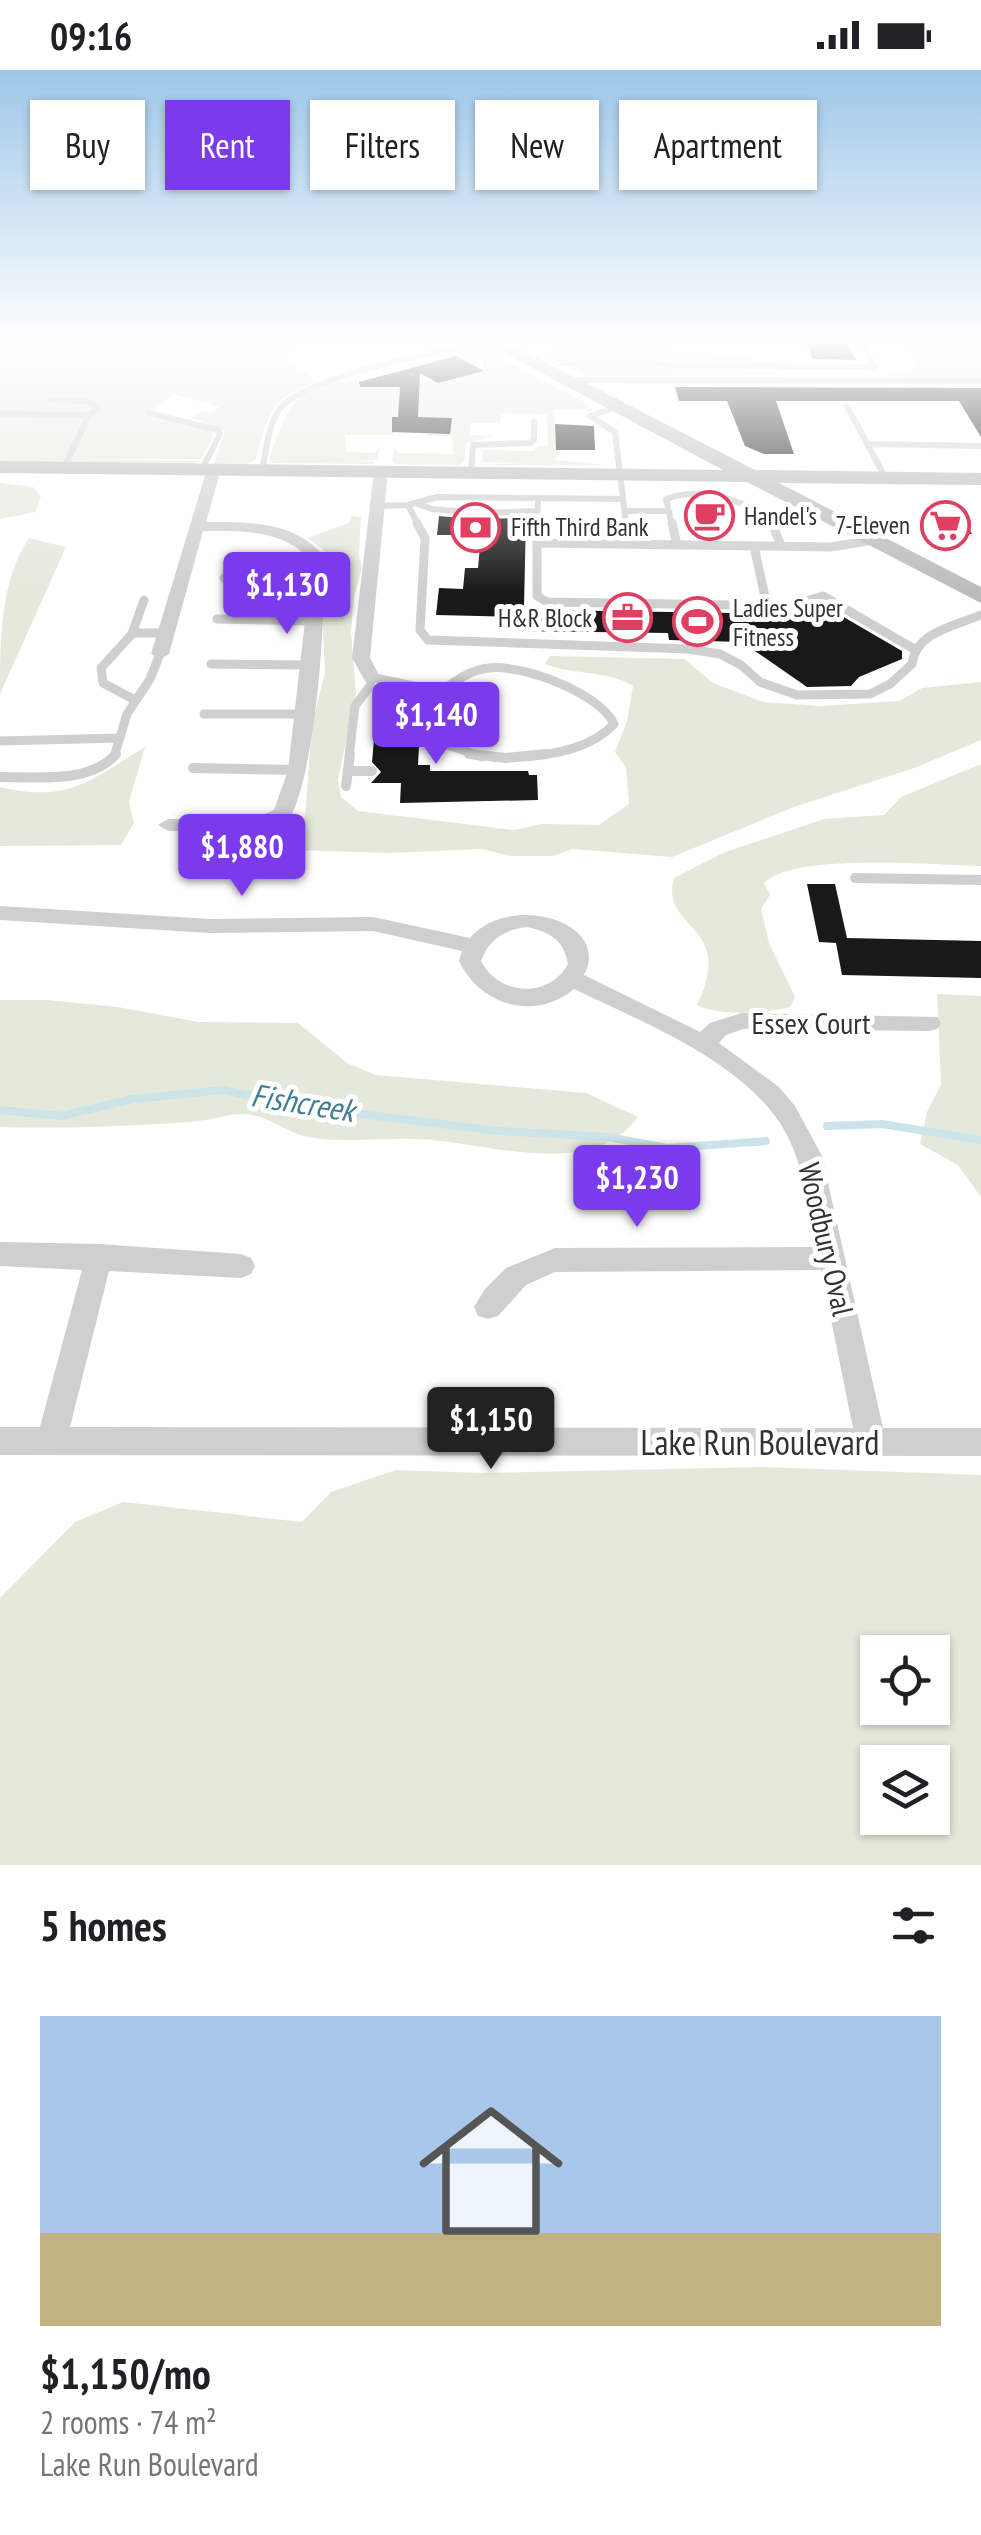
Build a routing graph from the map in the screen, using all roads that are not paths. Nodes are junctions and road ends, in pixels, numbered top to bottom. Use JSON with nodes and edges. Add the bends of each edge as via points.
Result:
{"nodes":[{"id":1,"x":84,"y":425,"type":"edge"},
{"id":2,"x":197,"y":425,"type":"edge"},
{"id":3,"x":275,"y":425,"type":"edge"},
{"id":4,"x":534,"y":425,"type":"edge"},
{"id":5,"x":608,"y":425,"type":"edge"},
{"id":6,"x":650,"y":425,"type":"edge"},
{"id":7,"x":857,"y":425,"type":"edge"},
{"id":8,"x":868,"y":444,"type":"junction"},
{"id":9,"x":981,"y":446,"type":"edge"},
{"id":10,"x":694,"y":448,"type":"junction"},
{"id":11,"x":0,"y":468,"type":"edge"},
{"id":12,"x":64,"y":468,"type":"junction"},
{"id":13,"x":208,"y":469,"type":"junction"},
{"id":14,"x":262,"y":470,"type":"junction"},
{"id":15,"x":381,"y":471,"type":"junction"},
{"id":16,"x":471,"y":472,"type":"junction"},
{"id":17,"x":618,"y":474,"type":"junction"},
{"id":18,"x":659,"y":474,"type":"junction"},
{"id":19,"x":746,"y":475,"type":"junction"},
{"id":20,"x":886,"y":477,"type":"junction"},
{"id":21,"x":981,"y":479,"type":"edge"},
{"id":22,"x":538,"y":498,"type":"junction"},
{"id":23,"x":622,"y":498,"type":"junction"},
{"id":24,"x":412,"y":504,"type":"junction"},
{"id":25,"x":376,"y":506,"type":"junction"},
{"id":26,"x":538,"y":511,"type":"junction"},
{"id":27,"x":625,"y":511,"type":"junction"},
{"id":28,"x":668,"y":511,"type":"junction"},
{"id":29,"x":468,"y":512,"type":"dead end"},
{"id":30,"x":484,"y":512,"type":"dead end"},
{"id":31,"x":197,"y":527,"type":"junction"},
{"id":32,"x":873,"y":540,"type":"junction"},
{"id":33,"x":538,"y":543,"type":"junction"},
{"id":34,"x":628,"y":544,"type":"junction"},
{"id":35,"x":677,"y":545,"type":"junction"},
{"id":36,"x":754,"y":546,"type":"junction"},
{"id":37,"x":781,"y":546,"type":"junction"},
{"id":38,"x":224,"y":578,"type":"dead end"},
{"id":39,"x":317,"y":580,"type":"junction"},
{"id":40,"x":981,"y":596,"type":"edge"},
{"id":41,"x":144,"y":600,"type":"dead end"},
{"id":42,"x":766,"y":606,"type":"junction"},
{"id":43,"x":981,"y":615,"type":"edge"},
{"id":44,"x":217,"y":619,"type":"dead end"},
{"id":45,"x":312,"y":621,"type":"junction"},
{"id":46,"x":166,"y":632,"type":"junction"},
{"id":47,"x":132,"y":633,"type":"junction"},
{"id":48,"x":914,"y":648,"type":"junction"},
{"id":49,"x":160,"y":654,"type":"joint"},
{"id":50,"x":210,"y":664,"type":"dead end"},
{"id":51,"x":308,"y":665,"type":"junction"},
{"id":52,"x":371,"y":676,"type":"junction"},
{"id":53,"x":440,"y":692,"type":"junction"},
{"id":54,"x":135,"y":700,"type":"junction"},
{"id":55,"x":204,"y":714,"type":"dead end"},
{"id":56,"x":304,"y":714,"type":"junction"},
{"id":57,"x":120,"y":738,"type":"junction"},
{"id":58,"x":0,"y":741,"type":"edge"},
{"id":59,"x":193,"y":768,"type":"dead end"},
{"id":60,"x":298,"y":770,"type":"junction"},
{"id":61,"x":348,"y":771,"type":"junction"},
{"id":62,"x":372,"y":771,"type":"dead end"},
{"id":63,"x":0,"y":776,"type":"edge"},
{"id":64,"x":346,"y":786,"type":"dead end"},
{"id":65,"x":168,"y":825,"type":"dead end"},
{"id":66,"x":855,"y":878,"type":"dead end"},
{"id":67,"x":981,"y":880,"type":"edge"},
{"id":68,"x":0,"y":913,"type":"edge"},
{"id":69,"x":474,"y":948,"type":"junction"},
{"id":70,"x":573,"y":979,"type":"junction"},
{"id":71,"x":929,"y":1023,"type":"dead end"},
{"id":72,"x":701,"y":1046,"type":"junction"},
{"id":73,"x":0,"y":1254,"type":"edge"},
{"id":74,"x":99,"y":1256,"type":"junction"},
{"id":75,"x":832,"y":1258,"type":"junction"},
{"id":76,"x":241,"y":1266,"type":"dead end"},
{"id":77,"x":488,"y":1308,"type":"dead end"},
{"id":78,"x":52,"y":1440,"type":"junction"},
{"id":79,"x":0,"y":1441,"type":"edge"},
{"id":80,"x":871,"y":1442,"type":"junction"},
{"id":81,"x":981,"y":1442,"type":"edge"}],
"edges":[{"from":1,"to":12,"type":"lane"},
{"from":2,"to":13,"type":"lane","via":[[220,434]]},
{"from":3,"to":14,"type":"lane"},
{"from":4,"to":16,"type":"lane","via":[[532,442],[474,445]]},
{"from":5,"to":17,"type":"lane","via":[[614,428]]},
{"from":6,"to":10,"type":"main road"},
{"from":7,"to":8,"type":"lane"},
{"from":8,"to":9,"type":"lane"},
{"from":8,"to":20,"type":"lane"},
{"from":10,"to":18,"type":"main road","via":[[688,463]]},
{"from":10,"to":19,"type":"main road"},
{"from":11,"to":12,"type":"main road"},
{"from":12,"to":13,"type":"main road"},
{"from":13,"to":14,"type":"main road"},
{"from":13,"to":31,"type":"street"},
{"from":14,"to":15,"type":"main road"},
{"from":15,"to":16,"type":"main road"},
{"from":15,"to":25,"type":"street"},
{"from":16,"to":17,"type":"main road"},
{"from":17,"to":18,"type":"main road"},
{"from":17,"to":23,"type":"lane"},
{"from":18,"to":19,"type":"main road"},
{"from":19,"to":20,"type":"main road"},
{"from":19,"to":32,"type":"main road"},
{"from":20,"to":21,"type":"main road"},
{"from":22,"to":23,"type":"lane"},
{"from":22,"to":24,"type":"lane","via":[[437,497]]},
{"from":22,"to":26,"type":"lane"},
{"from":23,"to":27,"type":"lane"},
{"from":24,"to":25,"type":"lane"},
{"from":24,"to":29,"type":"lane"},
{"from":24,"to":48,"type":"lane","via":[[425,538],[420,630],[428,640],[688,649],[720,654],[776,691],[854,697],[890,684],[912,664]]},
{"from":25,"to":52,"type":"street","via":[[361,658]]},
{"from":26,"to":30,"type":"lane"},
{"from":26,"to":33,"type":"lane"},
{"from":27,"to":28,"type":"lane"},
{"from":27,"to":34,"type":"lane"},
{"from":28,"to":35,"type":"lane"},
{"from":28,"to":37,"type":"lane","via":[[670,496],[730,496],[770,518]]},
{"from":31,"to":39,"type":"street","via":[[264,528],[298,539],[315,555]]},
{"from":31,"to":46,"type":"street"},
{"from":32,"to":37,"type":"lane","via":[[844,547]]},
{"from":32,"to":40,"type":"main road"},
{"from":33,"to":34,"type":"lane"},
{"from":33,"to":42,"type":"lane","via":[[537,596],[546,602]]},
{"from":34,"to":35,"type":"lane"},
{"from":35,"to":36,"type":"lane"},
{"from":36,"to":37,"type":"lane"},
{"from":36,"to":42,"type":"lane"},
{"from":38,"to":39,"type":"lane"},
{"from":39,"to":45,"type":"street"},
{"from":41,"to":47,"type":"lane"},
{"from":42,"to":48,"type":"lane","via":[[824,596]]},
{"from":43,"to":48,"type":"lane"},
{"from":44,"to":45,"type":"lane"},
{"from":45,"to":51,"type":"street"},
{"from":46,"to":47,"type":"lane"},
{"from":46,"to":49,"type":"street"},
{"from":47,"to":54,"type":"lane","via":[[104,658],[100,674],[103,683]]},
{"from":49,"to":54,"type":"lane","via":[[154,678]]},
{"from":50,"to":51,"type":"lane"},
{"from":51,"to":56,"type":"street"},
{"from":52,"to":53,"type":"lane"},
{"from":52,"to":61,"type":"lane","via":[[355,706]]},
{"from":53,"to":53,"type":"lane","via":[[452,709],[448,745],[463,756],[561,752],[596,742],[614,724],[604,707],[521,667],[482,670]]},
{"from":54,"to":57,"type":"lane"},
{"from":55,"to":56,"type":"lane"},
{"from":56,"to":60,"type":"street"},
{"from":57,"to":58,"type":"lane"},
{"from":57,"to":63,"type":"lane","via":[[116,756],[90,771]]},
{"from":59,"to":60,"type":"lane"},
{"from":60,"to":65,"type":"street","via":[[283,814],[254,826]]},
{"from":61,"to":62,"type":"lane"},
{"from":61,"to":64,"type":"lane"},
{"from":66,"to":67,"type":"lane"},
{"from":68,"to":69,"type":"street","via":[[210,926],[373,924]]},
{"from":69,"to":70,"type":"street","via":[[470,960],[477,978],[501,993],[550,994]]},
{"from":69,"to":70,"type":"street","via":[[502,924],[551,925],[575,944],[580,964]]},
{"from":70,"to":72,"type":"street","name":"Woodbury Oval"},
{"from":71,"to":72,"type":"street","name":"Essex Court","via":[[742,1021],[718,1029]]},
{"from":72,"to":75,"type":"street","name":"Woodbury Oval","via":[[759,1084],[788,1114],[812,1162]]},
{"from":73,"to":74,"type":"street"},
{"from":74,"to":76,"type":"street"},
{"from":74,"to":78,"type":"street"},
{"from":75,"to":77,"type":"street","via":[[556,1260],[510,1280]]},
{"from":75,"to":80,"type":"street","name":"Woodbury Oval"},
{"from":78,"to":79,"type":"street","name":"Lake Run Boulevard"},
{"from":78,"to":80,"type":"street","name":"Lake Run Boulevard"},
{"from":80,"to":81,"type":"street","name":"Lake Run Boulevard"}]}
